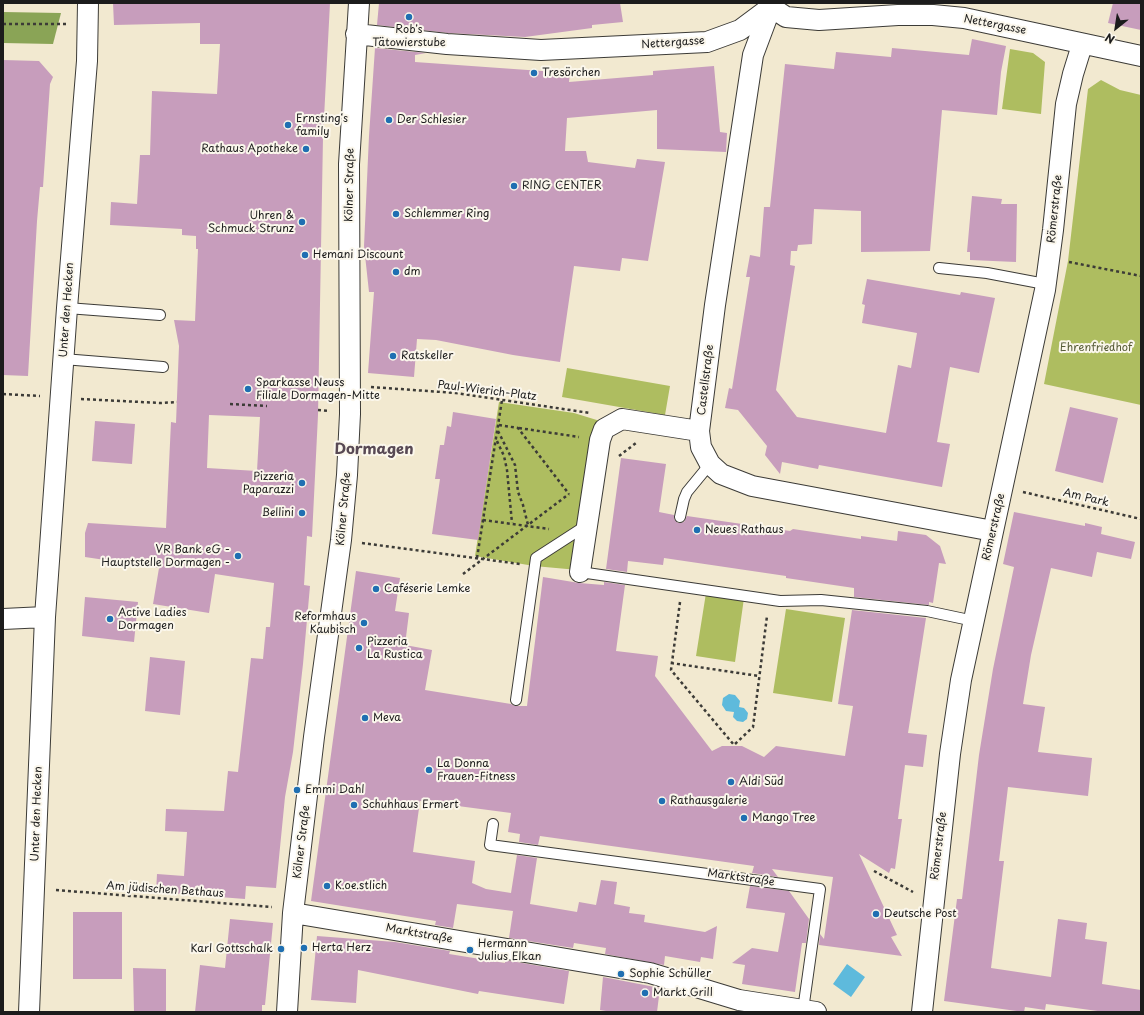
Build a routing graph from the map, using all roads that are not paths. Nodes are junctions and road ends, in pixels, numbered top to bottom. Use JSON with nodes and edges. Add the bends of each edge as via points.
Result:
{"nodes":[{"id":1,"x":88,"y":3,"type":"edge"},
{"id":2,"x":359,"y":3,"type":"edge"},
{"id":3,"x":771,"y":5,"type":"edge"},
{"id":4,"x":356,"y":34,"type":"junction"},
{"id":5,"x":1082,"y":45,"type":"junction"},
{"id":6,"x":1141,"y":56,"type":"edge"},
{"id":7,"x":940,"y":268,"type":"dead end"},
{"id":8,"x":1046,"y":284,"type":"junction"},
{"id":9,"x":67,"y":308,"type":"junction"},
{"id":10,"x":160,"y":315,"type":"dead end"},
{"id":11,"x":63,"y":359,"type":"junction"},
{"id":12,"x":163,"y":367,"type":"dead end"},
{"id":13,"x":700,"y":431,"type":"junction"},
{"id":14,"x":710,"y":464,"type":"junction"},
{"id":15,"x":680,"y":517,"type":"dead end"},
{"id":16,"x":587,"y":522,"type":"junction"},
{"id":17,"x":993,"y":531,"type":"junction"},
{"id":18,"x":580,"y":572,"type":"joint"},
{"id":19,"x":45,"y":617,"type":"junction"},
{"id":20,"x":3,"y":619,"type":"edge"},
{"id":21,"x":974,"y":621,"type":"junction"},
{"id":22,"x":516,"y":700,"type":"dead end"},
{"id":23,"x":493,"y":824,"type":"dead end"},
{"id":24,"x":294,"y":913,"type":"junction"},
{"id":25,"x":809,"y":1011,"type":"edge"},
{"id":26,"x":29,"y":1012,"type":"edge"},
{"id":27,"x":287,"y":1012,"type":"edge"},
{"id":28,"x":923,"y":1012,"type":"edge"}],
"edges":[{"from":1,"to":9,"type":"street","name":"Unter den Hecken","via":[[87,61]]},
{"from":2,"to":4,"type":"street","name":"Kölner Straße"},
{"from":3,"to":4,"type":"street","name":"Nettergasse","via":[[740,30],[707,42],[541,50],[447,44]]},
{"from":3,"to":5,"type":"street","name":"Nettergasse","via":[[786,17],[818,20],[898,15],[964,18]]},
{"from":3,"to":13,"type":"street","name":"Castellstraße","via":[[753,55],[715,305]]},
{"from":4,"to":24,"type":"street","name":"Kölner Straße","via":[[349,164],[350,385],[347,475],[342,540],[314,737]]},
{"from":5,"to":6,"type":"street","name":"Nettergasse"},
{"from":5,"to":8,"type":"street","name":"Römerstraße","via":[[1072,74],[1066,104]]},
{"from":7,"to":8,"type":"lane","via":[[987,273]]},
{"from":8,"to":17,"type":"street","name":"Römerstraße"},
{"from":9,"to":10,"type":"lane"},
{"from":9,"to":11,"type":"street","name":"Unter den Hecken"},
{"from":11,"to":12,"type":"lane"},
{"from":11,"to":19,"type":"street","name":"Unter den Hecken"},
{"from":13,"to":14,"type":"street","name":"Castellstraße","via":[[701,447]]},
{"from":13,"to":16,"type":"street","via":[[622,419],[604,429]]},
{"from":14,"to":15,"type":"lane","via":[[687,492]]},
{"from":14,"to":17,"type":"street","name":"Castellstraße","via":[[720,474],[752,486]]},
{"from":16,"to":18,"type":"street"},
{"from":16,"to":22,"type":"lane","via":[[536,558]]},
{"from":17,"to":21,"type":"street","name":"Römerstraße"},
{"from":18,"to":21,"type":"lane","via":[[780,601],[821,600],[928,611]]},
{"from":19,"to":20,"type":"street"},
{"from":19,"to":26,"type":"street","name":"Unter den Hecken"},
{"from":21,"to":28,"type":"street","name":"Römerstraße","via":[[955,715]]},
{"from":23,"to":25,"type":"lane","name":"Marktstraße","via":[[490,845],[820,889]]},
{"from":24,"to":25,"type":"street","name":"Marktstraße","via":[[650,973],[739,1000]]},
{"from":24,"to":27,"type":"street","name":"Kölner Straße"}]}
